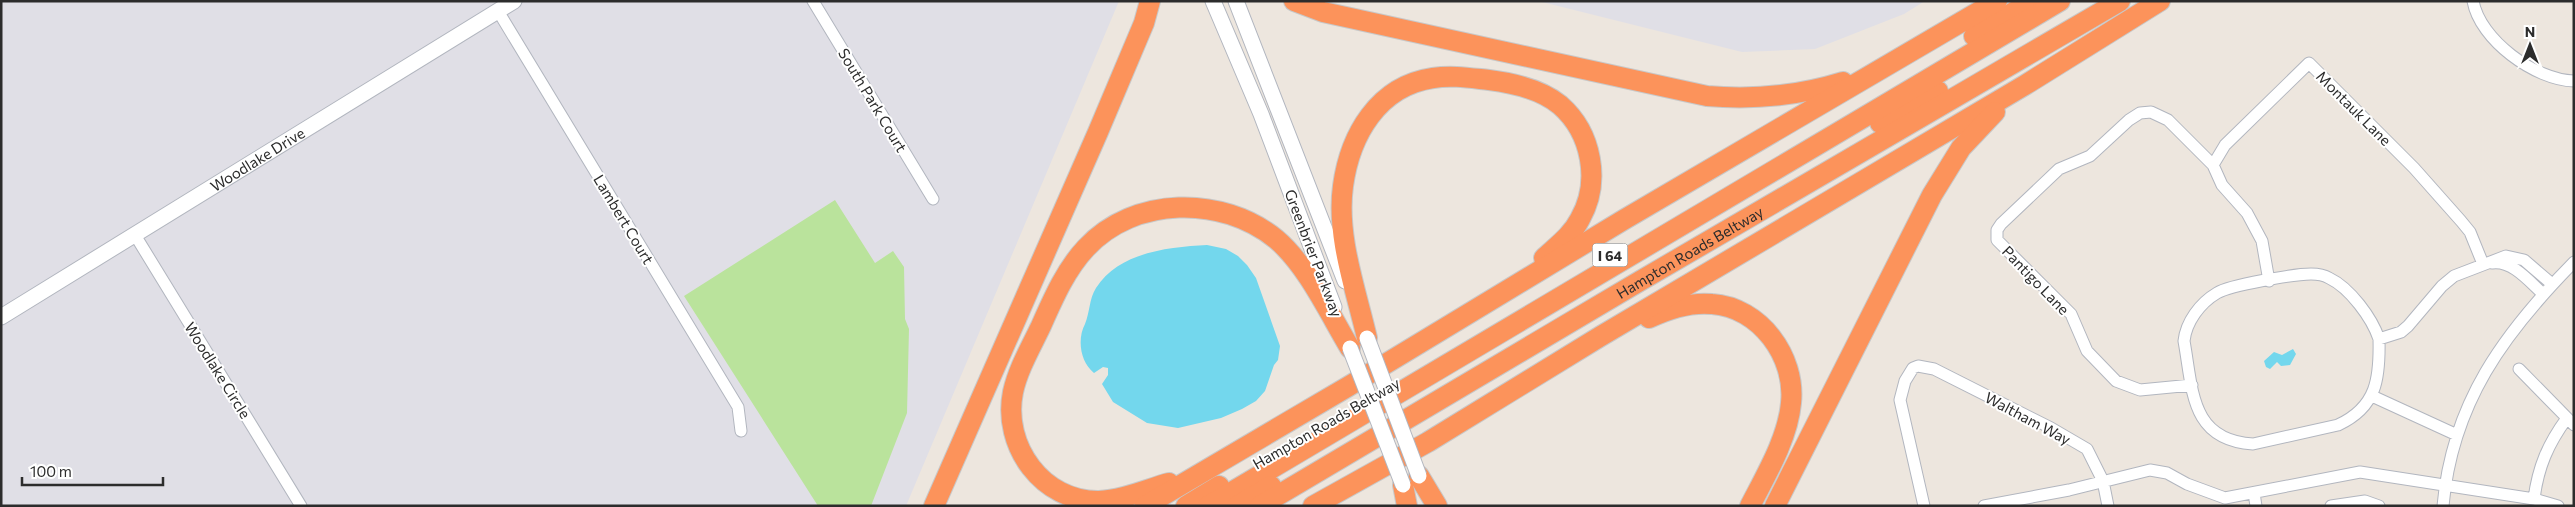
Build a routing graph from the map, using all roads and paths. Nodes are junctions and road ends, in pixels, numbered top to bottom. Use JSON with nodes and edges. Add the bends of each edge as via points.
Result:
{"nodes":[{"id":1,"x":514,"y":1,"type":"edge"},
{"id":2,"x":813,"y":1,"type":"edge"},
{"id":3,"x":1150,"y":1,"type":"edge"},
{"id":4,"x":1213,"y":1,"type":"edge"},
{"id":5,"x":1236,"y":1,"type":"edge"},
{"id":6,"x":1294,"y":1,"type":"edge"},
{"id":7,"x":1997,"y":1,"type":"edge"},
{"id":8,"x":2032,"y":1,"type":"edge"},
{"id":9,"x":2060,"y":1,"type":"edge"},
{"id":10,"x":2120,"y":1,"type":"edge"},
{"id":11,"x":2160,"y":1,"type":"edge"},
{"id":12,"x":2472,"y":1,"type":"edge"},
{"id":13,"x":498,"y":11,"type":"junction"},
{"id":14,"x":2078,"y":26,"type":"junction"},
{"id":15,"x":1902,"y":56,"type":"junction"},
{"id":16,"x":2053,"y":68,"type":"junction"},
{"id":17,"x":2574,"y":81,"type":"edge"},
{"id":18,"x":2213,"y":165,"type":"junction"},
{"id":19,"x":933,"y":199,"type":"dead end"},
{"id":20,"x":134,"y":235,"type":"junction"},
{"id":21,"x":2574,"y":262,"type":"edge"},
{"id":22,"x":2483,"y":264,"type":"junction"},
{"id":23,"x":2269,"y":281,"type":"junction"},
{"id":24,"x":2552,"y":284,"type":"junction"},
{"id":25,"x":1516,"y":285,"type":"junction"},
{"id":26,"x":2543,"y":294,"type":"junction"},
{"id":27,"x":1,"y":317,"type":"edge"},
{"id":28,"x":1367,"y":338,"type":"junction"},
{"id":29,"x":2379,"y":339,"type":"junction"},
{"id":30,"x":1350,"y":348,"type":"junction"},
{"id":31,"x":1566,"y":357,"type":"junction"},
{"id":32,"x":2519,"y":370,"type":"dead end"},
{"id":33,"x":2192,"y":384,"type":"junction"},
{"id":34,"x":2372,"y":396,"type":"junction"},
{"id":35,"x":2570,"y":422,"type":"edge"},
{"id":36,"x":741,"y":431,"type":"dead end"},
{"id":37,"x":2457,"y":435,"type":"junction"},
{"id":38,"x":1204,"y":472,"type":"junction"},
{"id":39,"x":1411,"y":480,"type":"junction"},
{"id":40,"x":2103,"y":481,"type":"junction"},
{"id":41,"x":2445,"y":486,"type":"junction"},
{"id":42,"x":2254,"y":493,"type":"junction"},
{"id":43,"x":2534,"y":499,"type":"junction"},
{"id":44,"x":2223,"y":502,"type":"edge"},
{"id":45,"x":1318,"y":504,"type":"edge"},
{"id":46,"x":301,"y":506,"type":"edge"},
{"id":47,"x":934,"y":506,"type":"edge"},
{"id":48,"x":1144,"y":506,"type":"edge"},
{"id":49,"x":1186,"y":506,"type":"edge"},
{"id":50,"x":1208,"y":506,"type":"edge"},
{"id":51,"x":1237,"y":506,"type":"edge"},
{"id":52,"x":1260,"y":506,"type":"edge"},
{"id":53,"x":1409,"y":506,"type":"edge"},
{"id":54,"x":1431,"y":506,"type":"edge"},
{"id":55,"x":1437,"y":506,"type":"edge"},
{"id":56,"x":1750,"y":506,"type":"edge"},
{"id":57,"x":1775,"y":506,"type":"edge"},
{"id":58,"x":1924,"y":506,"type":"edge"},
{"id":59,"x":1984,"y":506,"type":"edge"},
{"id":60,"x":2108,"y":506,"type":"edge"},
{"id":61,"x":2256,"y":506,"type":"edge"},
{"id":62,"x":2331,"y":506,"type":"edge"},
{"id":63,"x":2379,"y":506,"type":"edge"},
{"id":64,"x":2443,"y":506,"type":"edge"},
{"id":65,"x":2558,"y":506,"type":"edge"}],
"edges":[{"from":1,"to":13,"type":"main road","name":"Woodlake Drive"},
{"from":2,"to":19,"type":"street","name":"South Park Court"},
{"from":3,"to":47,"type":"highway","via":[[1144,23],[1098,132]]},
{"from":4,"to":30,"type":"main road","name":"Greenbrier Parkway","via":[[1261,114]]},
{"from":5,"to":28,"type":"main road","name":"Greenbrier Parkway"},
{"from":6,"to":15,"type":"highway","via":[[1323,12],[1707,96],[1752,98],[1801,93],[1844,82]]},
{"from":7,"to":15,"type":"highway"},
{"from":8,"to":49,"type":"highway","name":"Hampton Roads Beltway","number":"I 64"},
{"from":9,"to":50,"type":"highway"},
{"from":10,"to":14,"type":"highway","name":"Hampton Roads Beltway","number":"I 64"},
{"from":11,"to":16,"type":"highway"},
{"from":12,"to":17,"type":"street","via":[[2485,29],[2508,52],[2530,69]]},
{"from":13,"to":20,"type":"main road","name":"Woodlake Drive"},
{"from":13,"to":36,"type":"street","name":"Lambert Court","via":[[738,407]]},
{"from":14,"to":51,"type":"highway","via":[[1991,61],[1891,117]]},
{"from":14,"to":52,"type":"highway","name":"Hampton Roads Beltway","number":"I 64"},
{"from":15,"to":25,"type":"highway"},
{"from":16,"to":31,"type":"highway"},
{"from":16,"to":57,"type":"highway","via":[[1996,111],[1961,148],[1946,170]]},
{"from":18,"to":22,"type":"street","name":"Montauk Lane","via":[[2225,145],[2309,63],[2462,221]]},
{"from":18,"to":23,"type":"street","name":"Pantigo Lane","via":[[2222,185],[2256,228],[2262,241]]},
{"from":18,"to":33,"type":"street","name":"Pantigo Lane","via":[[2168,120],[2151,112],[2140,113],[2090,156],[2059,169],[2001,224],[1996,236],[2071,314],[2087,350],[2116,381],[2140,390]]},
{"from":20,"to":27,"type":"main road","name":"Woodlake Drive"},
{"from":20,"to":46,"type":"street","name":"Woodlake Circle"},
{"from":21,"to":24,"type":"street"},
{"from":22,"to":24,"type":"street","via":[[2506,256],[2516,257]]},
{"from":22,"to":26,"type":"street","via":[[2507,264]]},
{"from":22,"to":29,"type":"street","via":[[2454,276],[2401,332]]},
{"from":23,"to":29,"type":"street","via":[[2311,274],[2328,277],[2337,282],[2368,315]]},
{"from":23,"to":33,"type":"street","via":[[2217,293],[2189,321],[2184,342]]},
{"from":24,"to":26,"type":"street"},
{"from":25,"to":28,"type":"highway","via":[[1571,233],[1585,210],[1592,179],[1584,138],[1561,106],[1530,90],[1474,77],[1423,80],[1389,97],[1372,112],[1357,133],[1346,165],[1342,221]]},
{"from":25,"to":38,"type":"highway"},
{"from":26,"to":37,"type":"street","via":[[2513,328],[2486,369]]},
{"from":28,"to":39,"type":"main road","name":"Greenbrier Parkway","bridge":true},
{"from":29,"to":34,"type":"street","via":[[2378,376]]},
{"from":30,"to":38,"type":"highway","via":[[1288,250],[1240,218],[1198,208],[1161,208],[1133,216],[1097,237],[1068,273],[1018,376],[1011,416],[1017,445],[1030,467],[1046,483],[1084,500],[1113,499]]},
{"from":30,"to":39,"type":"main road","name":"Greenbrier Parkway","bridge":true},
{"from":31,"to":45,"type":"highway","via":[[1428,442]]},
{"from":31,"to":56,"type":"highway","via":[[1657,315],[1690,305],[1720,305],[1755,321],[1785,358],[1792,398],[1788,423]]},
{"from":32,"to":35,"type":"street"},
{"from":33,"to":34,"type":"street","via":[[2199,416],[2209,427],[2241,443],[2253,444],[2338,425],[2349,420]]},
{"from":34,"to":37,"type":"street"},
{"from":35,"to":43,"type":"street","via":[[2552,439],[2542,460]]},
{"from":37,"to":41,"type":"street"},
{"from":38,"to":48,"type":"highway"},
{"from":39,"to":53,"type":"highway"},
{"from":39,"to":54,"type":"main road","name":"Greenbrier Parkway"},
{"from":39,"to":55,"type":"highway"},
{"from":40,"to":44,"type":"street","via":[[2150,470],[2167,473]]},
{"from":40,"to":58,"type":"street","name":"Waltham Way","via":[[2087,449],[1934,368],[1918,366],[1913,368],[1901,392],[1900,406]]},
{"from":40,"to":59,"type":"street"},
{"from":40,"to":60,"type":"street","name":"Waltham Way"},
{"from":41,"to":42,"type":"street","via":[[2360,472]]},
{"from":41,"to":43,"type":"street"},
{"from":41,"to":64,"type":"street"},
{"from":42,"to":44,"type":"street"},
{"from":42,"to":61,"type":"street"},
{"from":43,"to":65,"type":"street"},
{"from":62,"to":63,"type":"street","via":[[2360,501]]}]}
